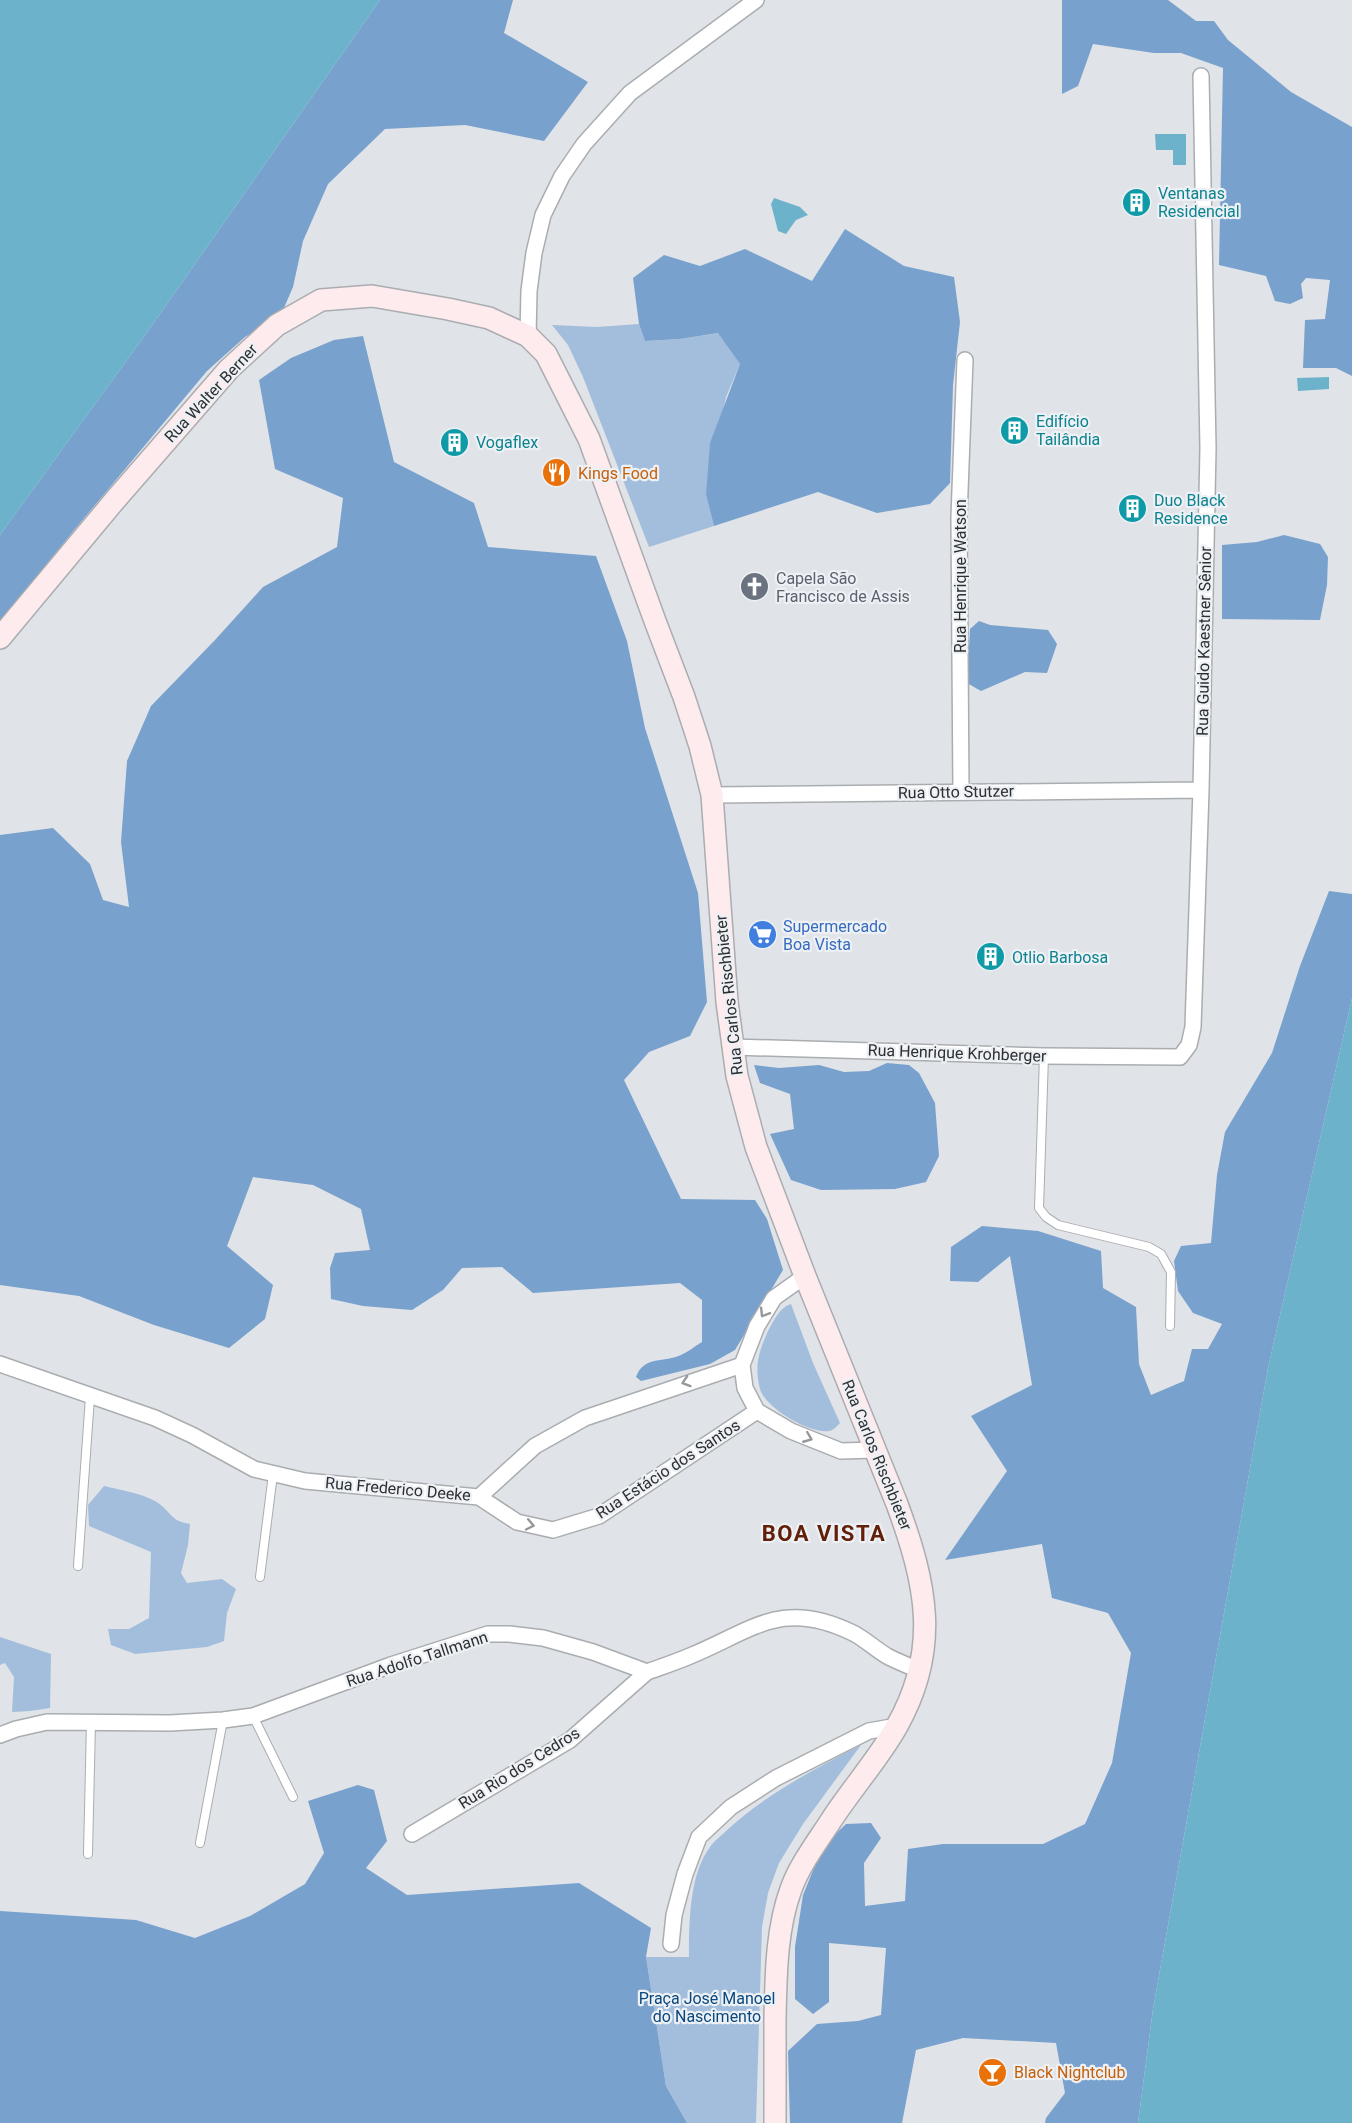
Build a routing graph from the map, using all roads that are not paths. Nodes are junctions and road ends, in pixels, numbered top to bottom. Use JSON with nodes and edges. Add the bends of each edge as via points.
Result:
{"nodes":[{"id":1,"x":756,"y":0,"type":"edge"},
{"id":2,"x":1201,"y":76,"type":"dead end"},
{"id":3,"x":528,"y":336,"type":"junction"},
{"id":4,"x":965,"y":360,"type":"dead end"},
{"id":5,"x":0,"y":638,"type":"edge"},
{"id":6,"x":1201,"y":790,"type":"junction"},
{"id":7,"x":962,"y":792,"type":"junction"},
{"id":8,"x":712,"y":795,"type":"junction"},
{"id":9,"x":733,"y":1047,"type":"junction"},
{"id":10,"x":1044,"y":1056,"type":"junction"},
{"id":11,"x":1180,"y":1058,"type":"joint"},
{"id":12,"x":805,"y":1276,"type":"junction"},
{"id":13,"x":1170,"y":1326,"type":"dead end"},
{"id":14,"x":0,"y":1364,"type":"edge"},
{"id":15,"x":742,"y":1365,"type":"junction"},
{"id":16,"x":90,"y":1397,"type":"junction"},
{"id":17,"x":757,"y":1411,"type":"junction"},
{"id":18,"x":875,"y":1450,"type":"junction"},
{"id":19,"x":273,"y":1474,"type":"junction"},
{"id":20,"x":479,"y":1497,"type":"junction"},
{"id":21,"x":78,"y":1566,"type":"dead end"},
{"id":22,"x":260,"y":1577,"type":"dead end"},
{"id":23,"x":920,"y":1671,"type":"junction"},
{"id":24,"x":647,"y":1672,"type":"junction"},
{"id":25,"x":253,"y":1716,"type":"junction"},
{"id":26,"x":223,"y":1720,"type":"junction"},
{"id":27,"x":91,"y":1722,"type":"junction"},
{"id":28,"x":897,"y":1726,"type":"junction"},
{"id":29,"x":0,"y":1735,"type":"edge"},
{"id":30,"x":293,"y":1797,"type":"dead end"},
{"id":31,"x":412,"y":1833,"type":"dead end"},
{"id":32,"x":200,"y":1843,"type":"dead end"},
{"id":33,"x":88,"y":1854,"type":"dead end"},
{"id":34,"x":671,"y":1944,"type":"dead end"},
{"id":35,"x":774,"y":2123,"type":"edge"}],
"edges":[{"from":1,"to":3,"type":"street","via":[[630,93],[584,144],[562,176],[543,215],[534,253],[528,291]]},
{"from":2,"to":6,"type":"street","name":"Rua Guido Kaestner Sênior","via":[[1208,448]]},
{"from":3,"to":5,"type":"street","name":"Rua Walter Berner","via":[[489,318],[372,296],[321,300],[277,325],[229,369]]},
{"from":3,"to":8,"type":"street","name":"Rua Carlos Rischbieter","via":[[546,354],[589,439],[684,697]]},
{"from":4,"to":7,"type":"street","name":"Rua Henrique Watson","via":[[959,517]]},
{"from":6,"to":7,"type":"street","name":"Rua Otto Stutzer"},
{"from":6,"to":11,"type":"street","name":"Rua Guido Kaestner Sênior","via":[[1193,1026],[1189,1046]]},
{"from":7,"to":8,"type":"street","name":"Rua Otto Stutzer"},
{"from":8,"to":9,"type":"street","name":"Rua Carlos Rischbieter"},
{"from":9,"to":10,"type":"street","name":"Rua Henrique Krohberger"},
{"from":9,"to":12,"type":"street","name":"Rua Carlos Rischbieter","via":[[756,1147]]},
{"from":10,"to":11,"type":"street","name":"Rua Henrique Krohberger"},
{"from":10,"to":13,"type":"lane","via":[[1039,1208],[1058,1225],[1149,1247],[1161,1254],[1171,1272]]},
{"from":12,"to":15,"type":"street","one_way":true,"via":[[774,1298],[757,1326]]},
{"from":12,"to":18,"type":"street","name":"Rua Carlos Rischbieter"},
{"from":14,"to":16,"type":"street","name":"Rua Frederico Deeke"},
{"from":15,"to":17,"type":"street","via":[[745,1389]]},
{"from":15,"to":20,"type":"street","name":"Rua Frederico Deeke","one_way":true,"via":[[585,1418],[535,1446]]},
{"from":16,"to":19,"type":"street","name":"Rua Frederico Deeke","via":[[155,1418],[254,1469]]},
{"from":16,"to":21,"type":"lane"},
{"from":17,"to":18,"type":"street","one_way":true,"via":[[791,1431],[841,1451]]},
{"from":20,"to":17,"type":"street","name":"Rua Estácio dos Santos","one_way":true,"via":[[517,1522],[553,1530],[581,1522],[625,1500]]},
{"from":18,"to":23,"type":"street","name":"Rua Carlos Rischbieter","via":[[911,1541],[922,1585],[926,1637]]},
{"from":19,"to":20,"type":"street","name":"Rua Frederico Deeke","via":[[305,1481]]},
{"from":19,"to":22,"type":"lane"},
{"from":23,"to":24,"type":"street","via":[[887,1656],[855,1633],[828,1623],[779,1617]]},
{"from":23,"to":28,"type":"street","name":"Rua Carlos Rischbieter"},
{"from":24,"to":25,"type":"street","name":"Rua Adolfo Tallmann","via":[[543,1638],[488,1634]]},
{"from":24,"to":31,"type":"street","name":"Rua Rio dos Cedros","via":[[570,1740]]},
{"from":25,"to":26,"type":"street","name":"Rua Adolfo Tallmann"},
{"from":25,"to":30,"type":"lane"},
{"from":26,"to":27,"type":"street","name":"Rua Adolfo Tallmann"},
{"from":26,"to":32,"type":"lane"},
{"from":27,"to":29,"type":"street","name":"Rua Adolfo Tallmann","via":[[47,1722]]},
{"from":27,"to":33,"type":"lane"},
{"from":28,"to":34,"type":"street","via":[[869,1731],[776,1778],[731,1807],[699,1837],[674,1915]]},
{"from":28,"to":35,"type":"street","name":"Rua Carlos Rischbieter","via":[[850,1791],[791,1889],[776,1973]]}]}
